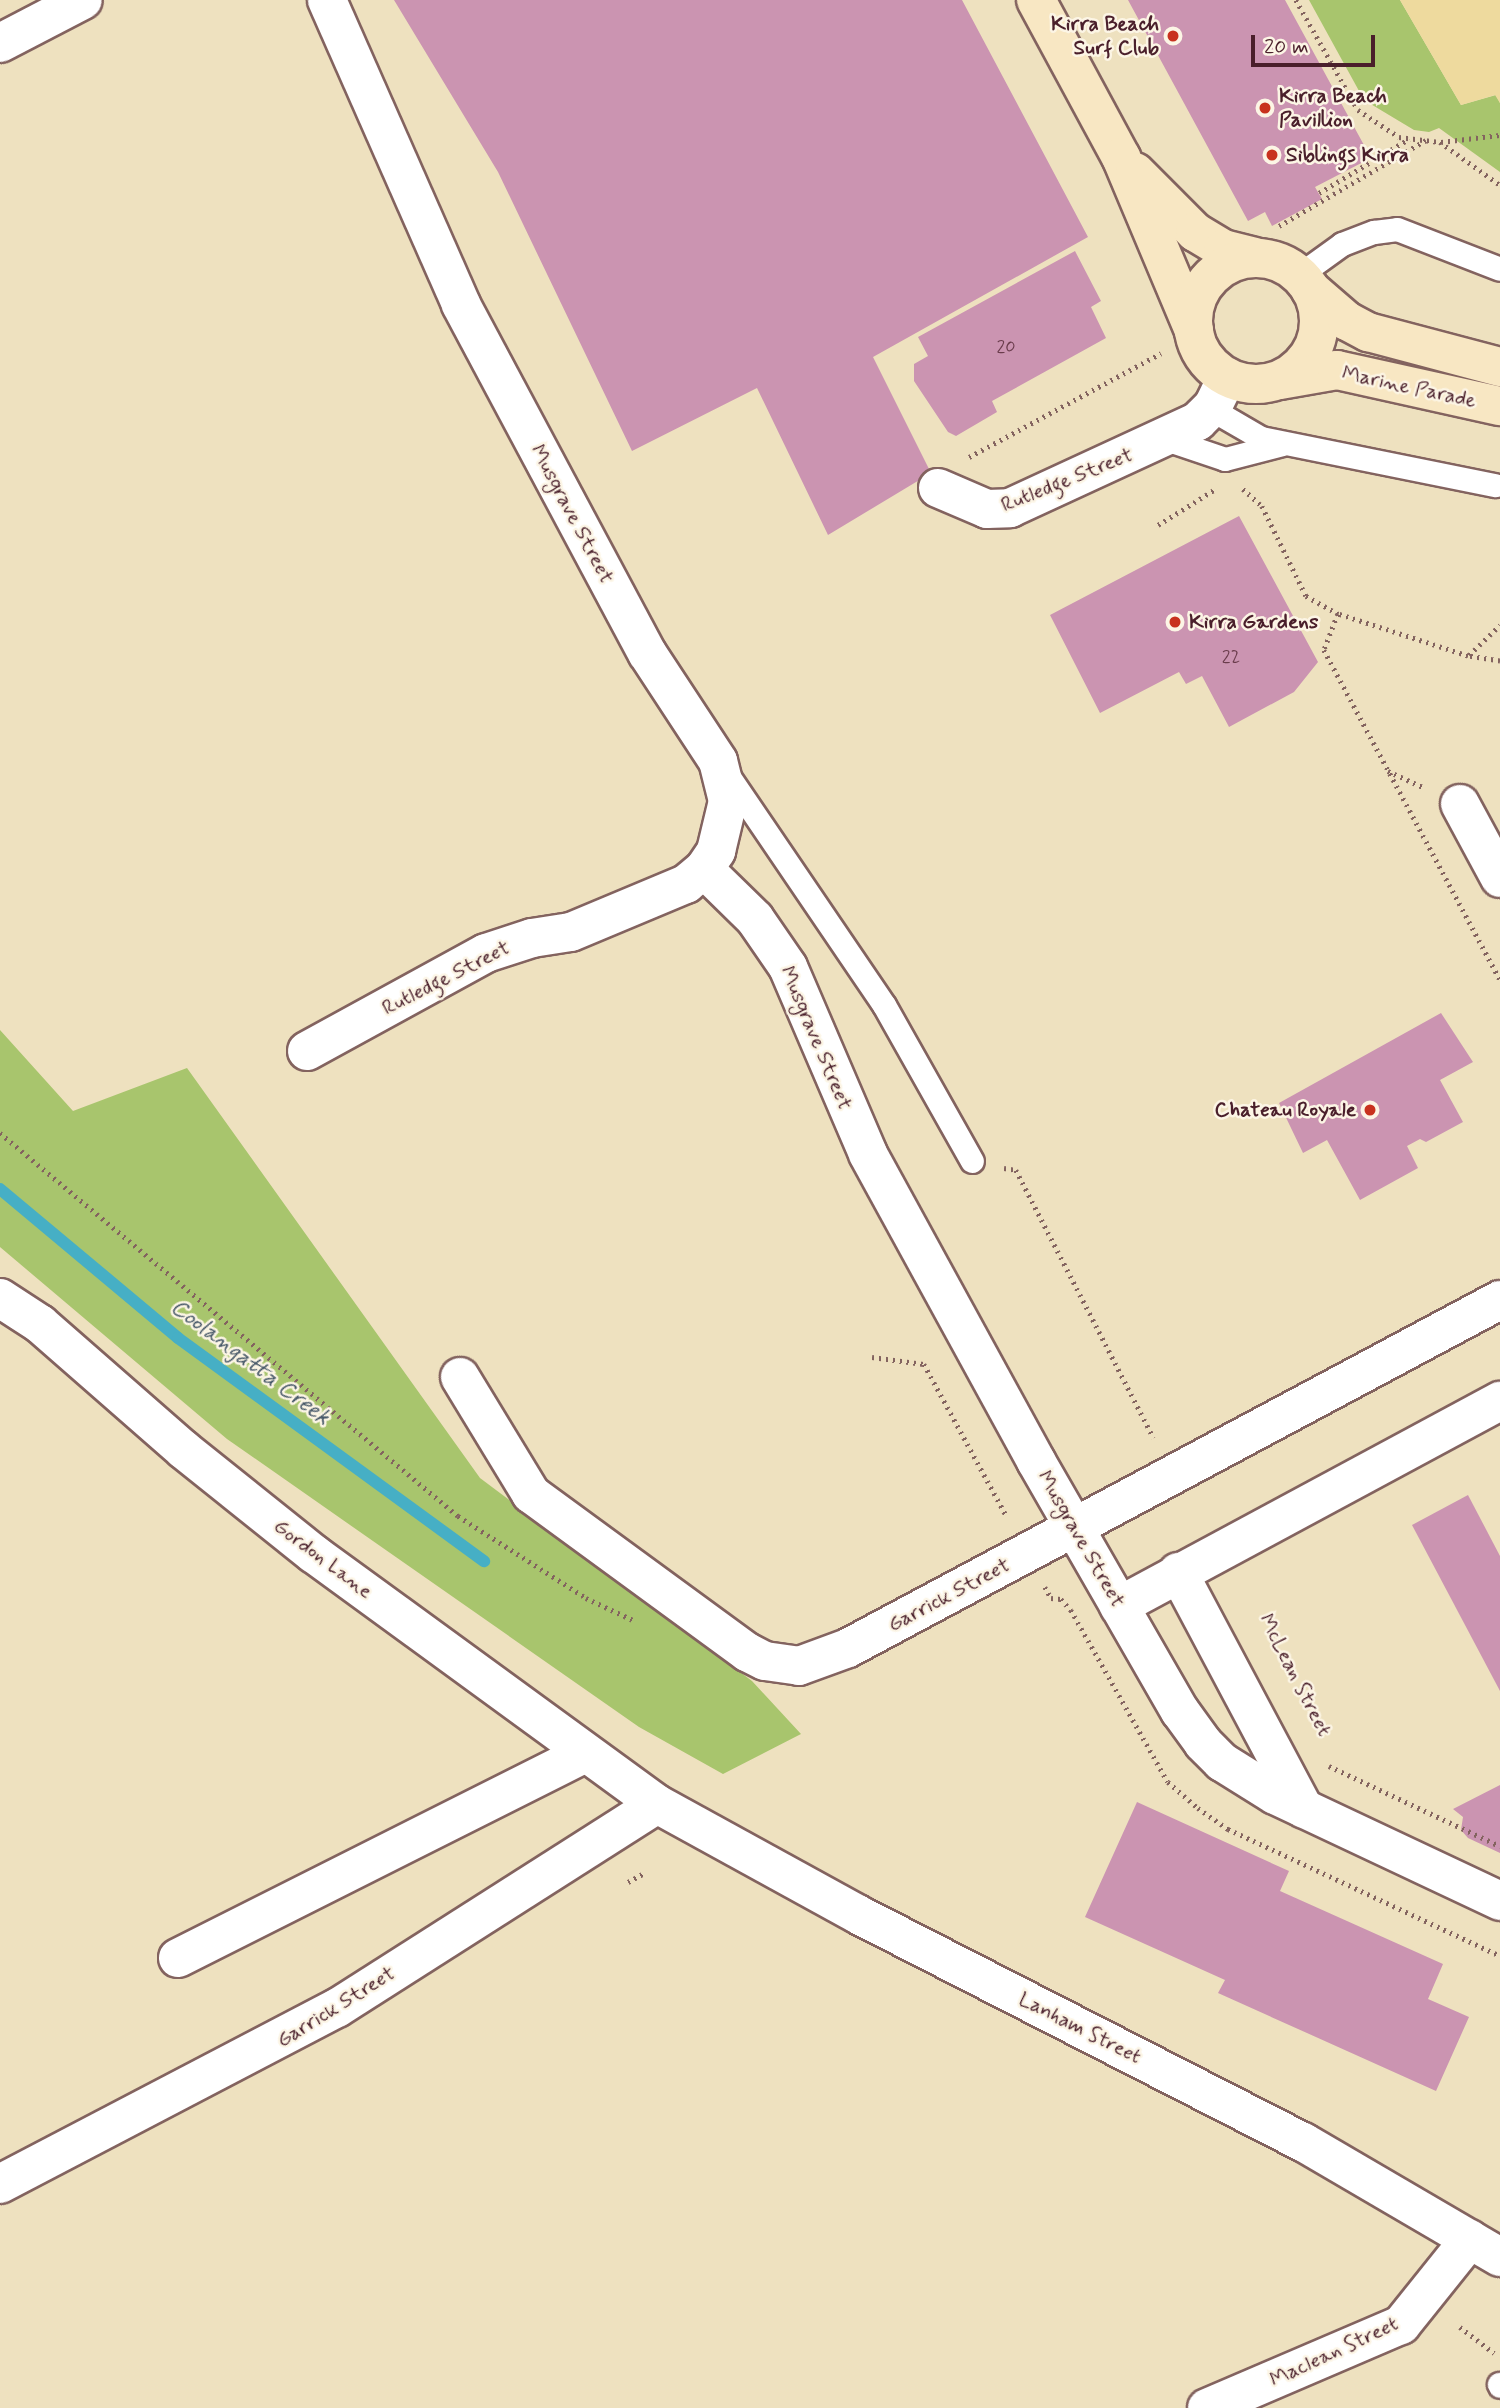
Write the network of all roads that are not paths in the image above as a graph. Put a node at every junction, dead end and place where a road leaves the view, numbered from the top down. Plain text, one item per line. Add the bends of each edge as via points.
1 (83, 0) edge
2 (327, 0) edge
3 (1037, 0) edge
4 (0, 43) edge
5 (1121, 157) junction
6 (1257, 258) junction
7 (1500, 269) edge
8 (1305, 282) junction
9 (1180, 342) junction
10 (1500, 367) edge
11 (1277, 381) junction
12 (1219, 393) junction
13 (1500, 406) edge
14 (1166, 439) junction
15 (1292, 445) junction
16 (1495, 485) dead end
17 (938, 488) road end
18 (718, 761) junction
19 (1460, 804) dead end
20 (704, 869) junction
21 (1500, 878) edge
22 (307, 1051) dead end
23 (972, 1161) dead end
24 (0, 1298) edge
25 (1500, 1300) edge
26 (460, 1377) dead end
27 (1500, 1401) edge
28 (1076, 1528) junction
29 (1178, 1572) junction
30 (1119, 1606) junction
31 (585, 1754) junction
32 (657, 1804) junction
33 (1304, 1809) junction
34 (1500, 1901) edge
35 (178, 1958) dead end
36 (0, 2184) edge
37 (1485, 2248) edge
38 (1207, 2408) edge

1 - 4 street
2 - 18 street, Musgrave Street via 461,304 647,653
3 - 5 main road
5 - 6 main road via 1195,232 1223,249
5 - 9 main road
6 - 8 main road via 1286,265
6 - 9 main road via 1236,261 1210,277
7 - 8 lane via 1397,229 1342,244
8 - 10 main road, Marine Parade via 1347,321 1368,332
8 - 11 main road via 1319,315 1316,343 1300,366
9 - 12 main road via 1208,362
11 - 12 main road
11 - 13 main road, Marine Parade via 1337,370
12 - 14 street, Rutledge Street
12 - 15 lane via 1249,434
14 - 15 lane via 1225,459
14 - 17 street, Rutledge Street via 1004,509 987,509
15 - 16 lane
18 - 20 street, Musgrave Street via 728,793 727,810 721,842
18 - 23 lane via 884,1005
19 - 21 street
20 - 22 street, Rutledge Street via 678,888 586,927 486,953
20 - 28 street, Musgrave Street via 755,919 788,967 868,1154
24 - 31 street, Gordon Lane via 40,1324 184,1450 314,1554
25 - 28 street, Garrick Street
26 - 28 street, Garrick Street via 531,1494 765,1661 799,1666 831,1656
27 - 29 street
28 - 30 street, Musgrave Street
29 - 30 street
29 - 33 street
30 - 33 street, Musgrave Street via 1203,1743 1251,1782
31 - 32 street, Gordon Lane
31 - 35 street
32 - 36 street, Garrick Street via 337,2008
32 - 37 street, Lanham Street via 859,1915 1303,2142
33 - 34 street, Musgrave Street
37 - 38 street, Maclean Street via 1401,2325

